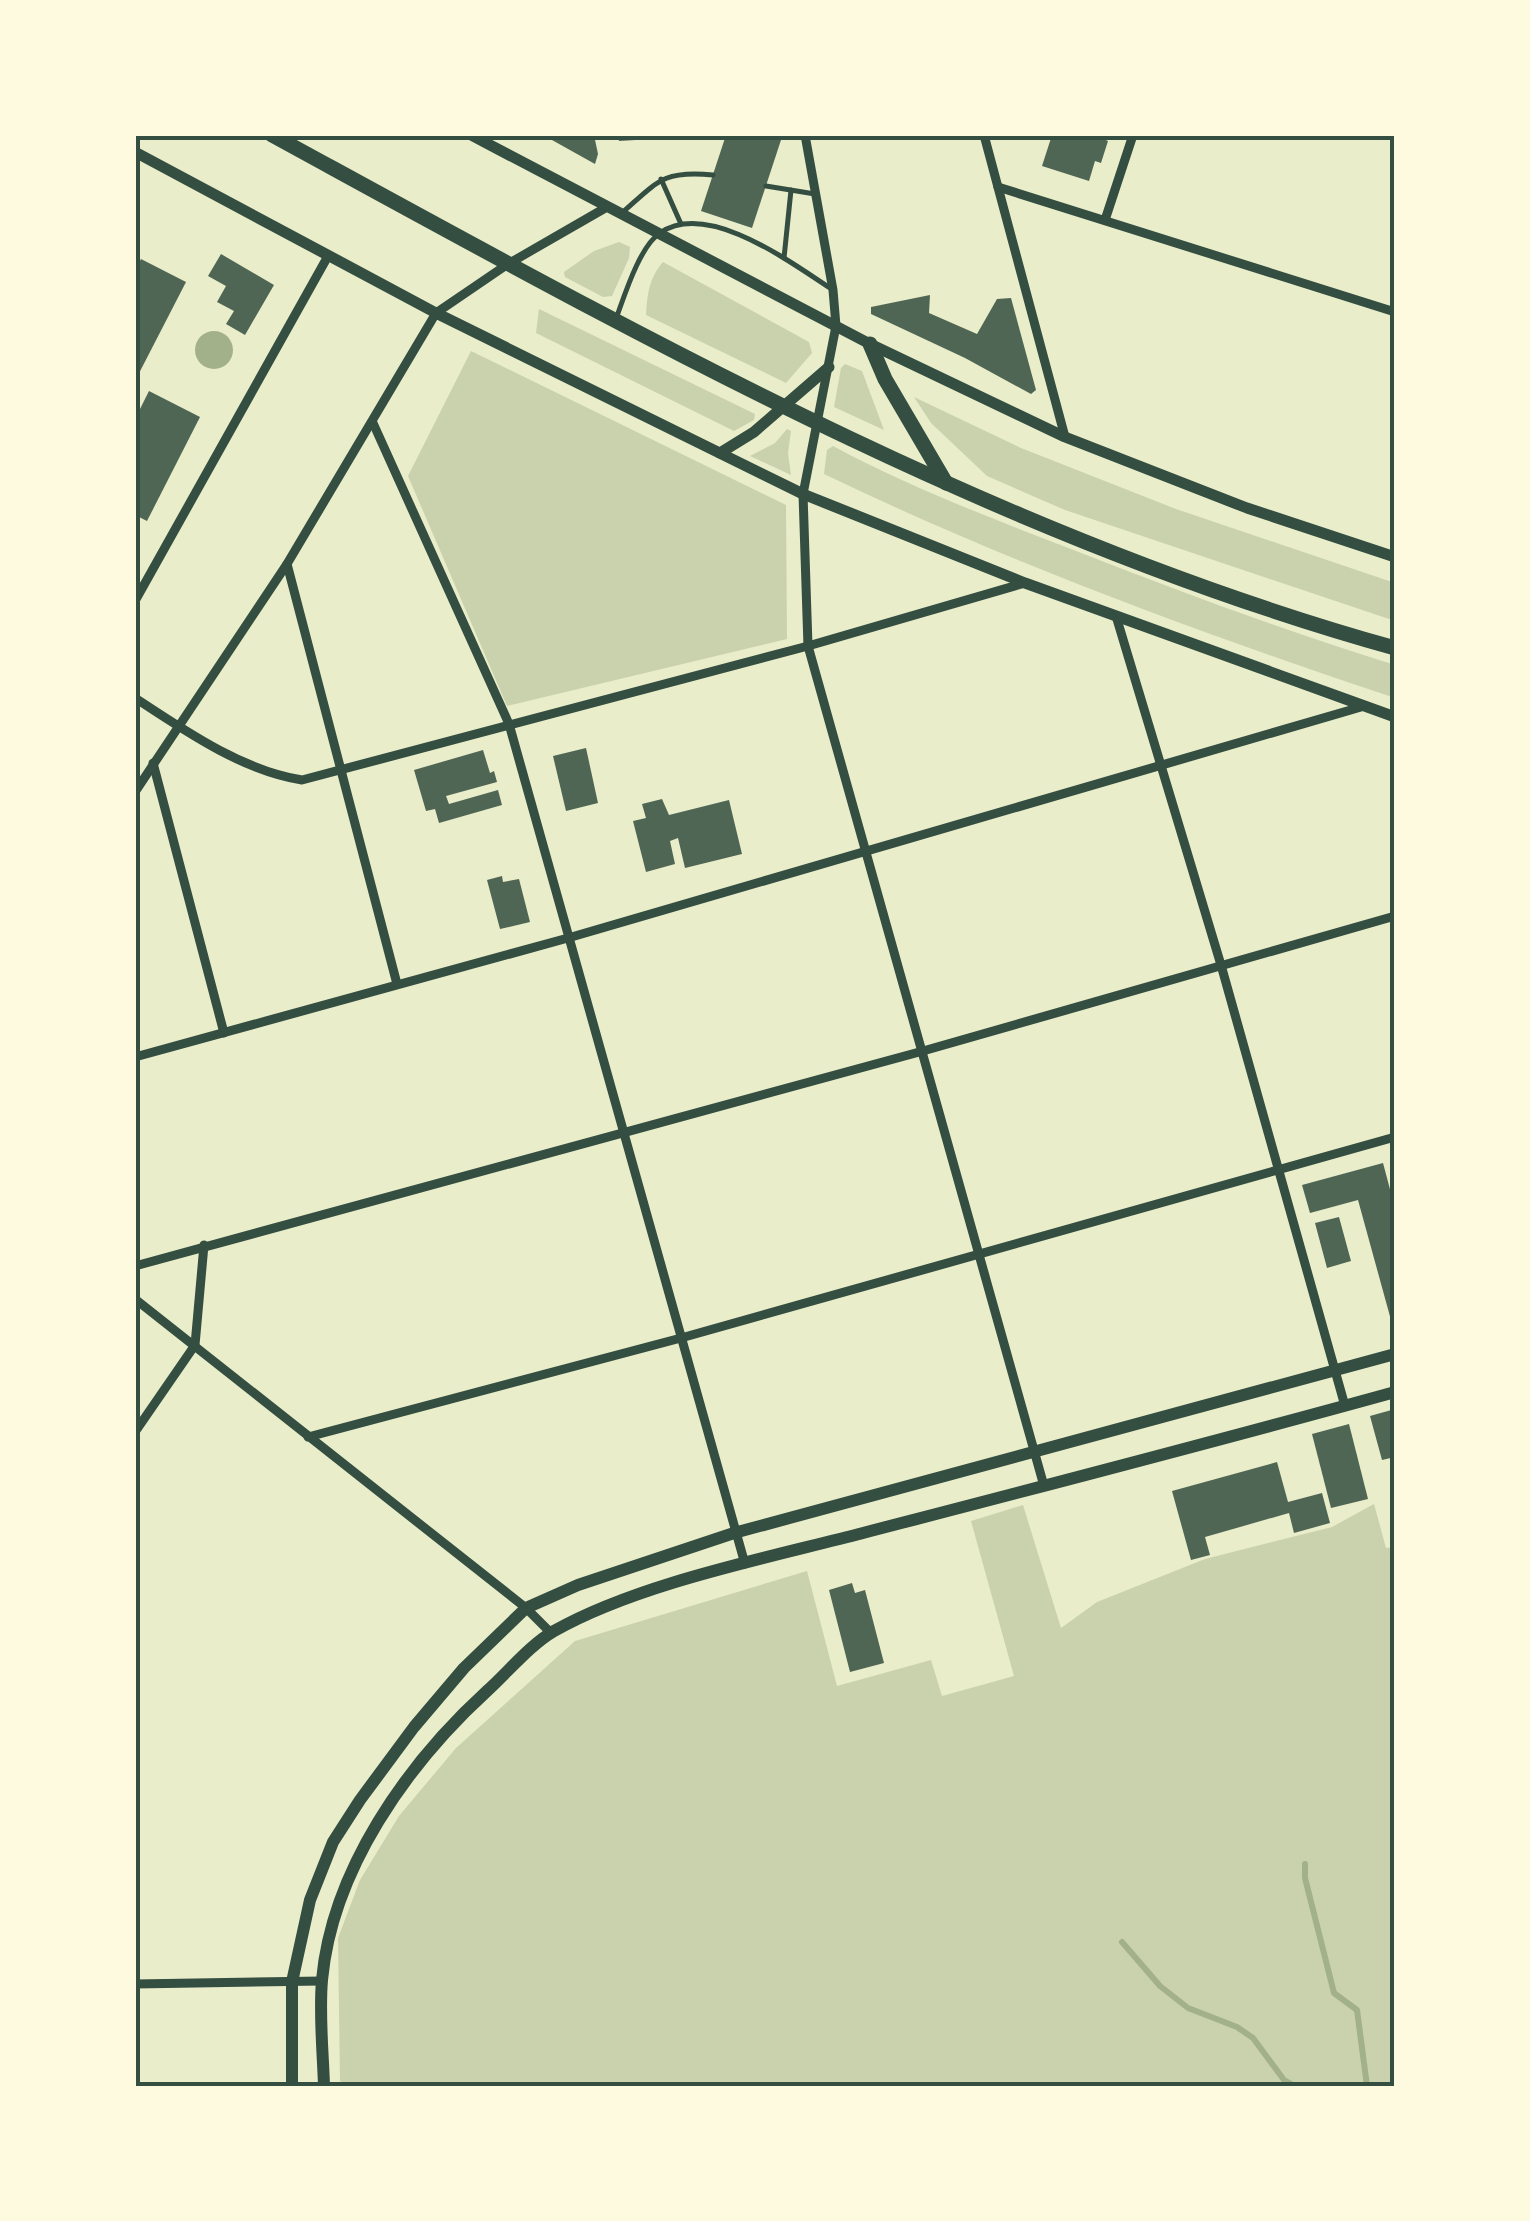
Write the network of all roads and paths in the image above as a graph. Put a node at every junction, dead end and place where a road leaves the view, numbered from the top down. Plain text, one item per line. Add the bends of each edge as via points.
1 (272, 135) edge
2 (472, 135) edge
3 (805, 135) edge
4 (984, 135) edge
5 (1132, 135) edge
6 (135, 152) edge
7 (712, 175) dead end
8 (661, 179) junction
9 (766, 186) dead end
10 (998, 187) junction
11 (791, 190) junction
12 (815, 194) junction
13 (607, 207) junction
14 (621, 214) junction
15 (1105, 220) junction
16 (681, 224) junction
17 (657, 234) junction
18 (328, 256) junction
19 (784, 258) junction
20 (508, 264) junction
21 (833, 290) junction
22 (436, 312) junction
23 (1395, 312) edge
24 (614, 321) junction
25 (836, 326) junction
26 (870, 344) junction
27 (829, 368) junction
28 (782, 407) junction
29 (373, 422) junction
30 (816, 423) junction
31 (1065, 437) junction
32 (720, 453) junction
33 (946, 483) junction
34 (803, 494) junction
35 (1395, 557) edge
36 (287, 564) junction
37 (1024, 583) junction
38 (135, 601) edge
39 (1116, 616) junction
40 (808, 646) junction
41 (1395, 648) edge
42 (135, 698) edge
43 (1360, 707) junction
44 (1395, 717) edge
45 (508, 724) junction
46 (180, 727) junction
47 (154, 763) junction
48 (1163, 766) junction
49 (340, 772) junction
50 (135, 792) edge
51 (866, 850) junction
52 (1395, 916) edge
53 (568, 938) junction
54 (1221, 965) junction
55 (397, 984) junction
56 (224, 1032) junction
57 (923, 1051) junction
58 (135, 1057) edge
59 (623, 1132) junction
60 (1395, 1137) edge
61 (1277, 1171) junction
62 (204, 1245) junction
63 (981, 1251) junction
64 (135, 1266) edge
65 (135, 1298) edge
66 (681, 1338) junction
67 (195, 1346) junction
68 (1395, 1354) edge
69 (1334, 1370) junction
70 (1395, 1392) edge
71 (1345, 1406) junction
72 (135, 1432) edge
73 (308, 1437) junction
74 (1036, 1452) junction
75 (1044, 1486) junction
76 (734, 1533) junction
77 (745, 1564) junction
78 (526, 1608) junction
79 (551, 1633) junction
80 (322, 1981) junction
81 (292, 1982) junction
82 (135, 1984) edge
83 (292, 2086) edge
84 (324, 2086) edge

1 - 20 highway
2 - 13 street
3 - 12 street
4 - 10 street
5 - 15 street
6 - 18 street
7 - 8 lane via 682,172
8 - 14 lane
8 - 16 lane
9 - 11 lane
10 - 15 street
10 - 31 street
11 - 12 lane
11 - 19 lane
12 - 21 street
13 - 14 street
13 - 20 street
14 - 17 street
15 - 23 street
16 - 17 lane
16 - 19 lane via 706,222
17 - 24 lane
17 - 25 street
18 - 22 street
18 - 38 street
19 - 21 lane
20 - 22 street
20 - 24 highway
21 - 25 street
22 - 29 street
22 - 32 street
24 - 28 highway
25 - 26 street
25 - 27 street
26 - 31 street
26 - 33 highway
27 - 28 street
27 - 30 street
28 - 30 highway
28 - 32 street
29 - 36 street
29 - 45 street
30 - 33 highway
30 - 34 street
31 - 35 street
32 - 34 street
33 - 41 highway via 1277,612
34 - 37 street
34 - 40 street
36 - 46 street
36 - 49 street
37 - 39 street
37 - 40 street
39 - 43 street
39 - 48 street
40 - 45 street
40 - 51 street
42 - 46 street
43 - 44 street
43 - 48 street
45 - 49 street
45 - 53 street
46 - 47 street
46 - 49 street via 274,776 302,780
47 - 50 street
47 - 56 street
48 - 51 street
48 - 54 street
49 - 55 street
51 - 53 street
51 - 57 street
52 - 54 street
53 - 55 street
53 - 59 street
54 - 57 street
54 - 61 street
55 - 56 street
56 - 58 street
57 - 59 street
57 - 63 street
59 - 62 street
59 - 66 street
60 - 61 street
61 - 63 street
61 - 69 street
62 - 64 street
62 - 67 street
63 - 66 street
63 - 74 street
65 - 67 street
66 - 73 street
66 - 76 street
67 - 72 street
67 - 73 street
68 - 69 main road
69 - 71 street
69 - 74 main road
70 - 71 main road
71 - 75 main road
73 - 78 street
74 - 75 street
74 - 76 main road
75 - 77 main road
76 - 77 street
76 - 78 main road
77 - 79 main road via 613,1605
78 - 79 street
78 - 81 main road via 439,1698 333,1842 310,1900
79 - 80 main road via 460,1716 381,1818 341,1901
80 - 81 street
80 - 84 main road
81 - 82 street
81 - 83 main road

